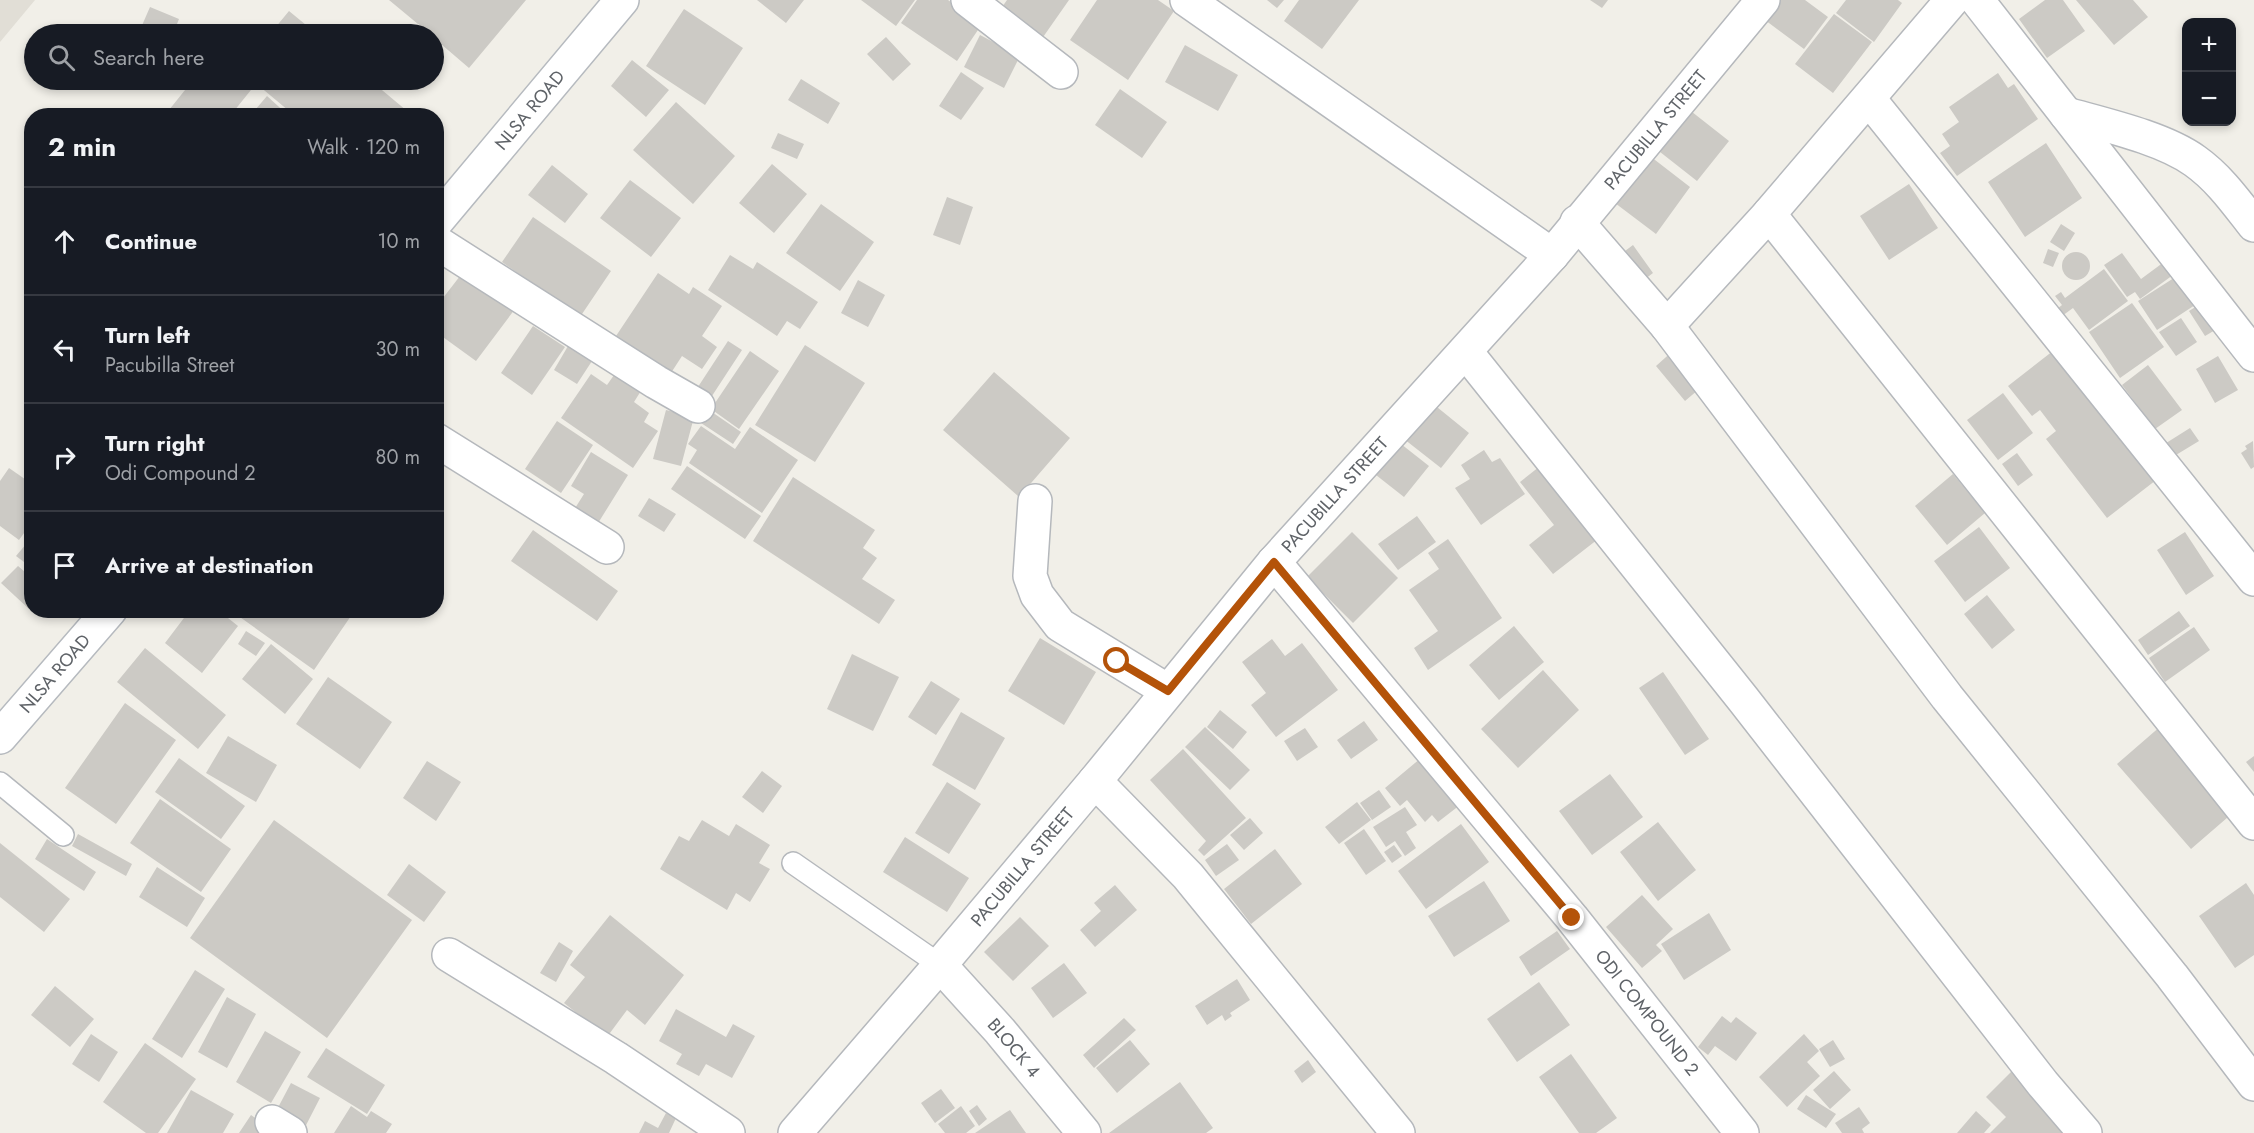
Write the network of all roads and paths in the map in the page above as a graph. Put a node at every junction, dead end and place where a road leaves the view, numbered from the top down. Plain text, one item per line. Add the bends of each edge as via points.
1 (622, 0) edge
2 (968, 0) edge
3 (1187, 0) edge
4 (1763, 0) edge
5 (1952, 0) edge
6 (1977, 0) edge
7 (1061, 72) dead end
8 (1869, 99) junction
9 (2066, 114) junction
10 (444, 212) edge
11 (1769, 214) junction
12 (1577, 222) junction
13 (2254, 225) edge
14 (444, 247) edge
15 (1552, 255) junction
16 (1668, 326) junction
17 (1466, 352) junction
18 (2254, 355) edge
19 (698, 406) dead end
20 (444, 445) edge
21 (1035, 501) dead end
22 (607, 547) dead end
23 (1274, 562) junction
24 (2254, 579) edge
25 (103, 618) edge
26 (1168, 691) junction
27 (0, 736) edge
28 (1095, 781) junction
29 (0, 783) edge
30 (2254, 823) edge
31 (63, 835) dead end
32 (793, 863) dead end
33 (449, 955) dead end
34 (940, 965) junction
35 (2254, 1083) edge
36 (799, 1131) edge
37 (728, 1133) edge
38 (1084, 1133) edge
39 (1398, 1133) edge
40 (1742, 1133) edge
41 (2085, 1133) edge

1 - 10 street, NLSA ROAD
2 - 7 street
3 - 15 street
4 - 12 street, PACUBILLA STREET
5 - 8 street
6 - 9 street
8 - 11 street
8 - 24 street
9 - 13 street via 2174,148 2224,187
9 - 18 street
11 - 16 street
11 - 30 street
12 - 15 street, PACUBILLA STREET
12 - 16 street
14 - 19 street
15 - 17 street, PACUBILLA STREET
16 - 35 street via 1947,697
17 - 23 street, PACUBILLA STREET
17 - 41 street
20 - 22 street
21 - 26 street via 1030,576 1037,594 1060,625
23 - 26 street, PACUBILLA STREET
23 - 40 street, ODI COMPOUND 2 via 1572,918
25 - 27 street, NLSA ROAD
26 - 28 street, PACUBILLA STREET
28 - 34 street, PACUBILLA STREET
28 - 39 street via 1188,876
29 - 31 lane
32 - 34 lane
33 - 37 street
34 - 36 street, PACUBILLA STREET
34 - 38 street, BLOCK 4

